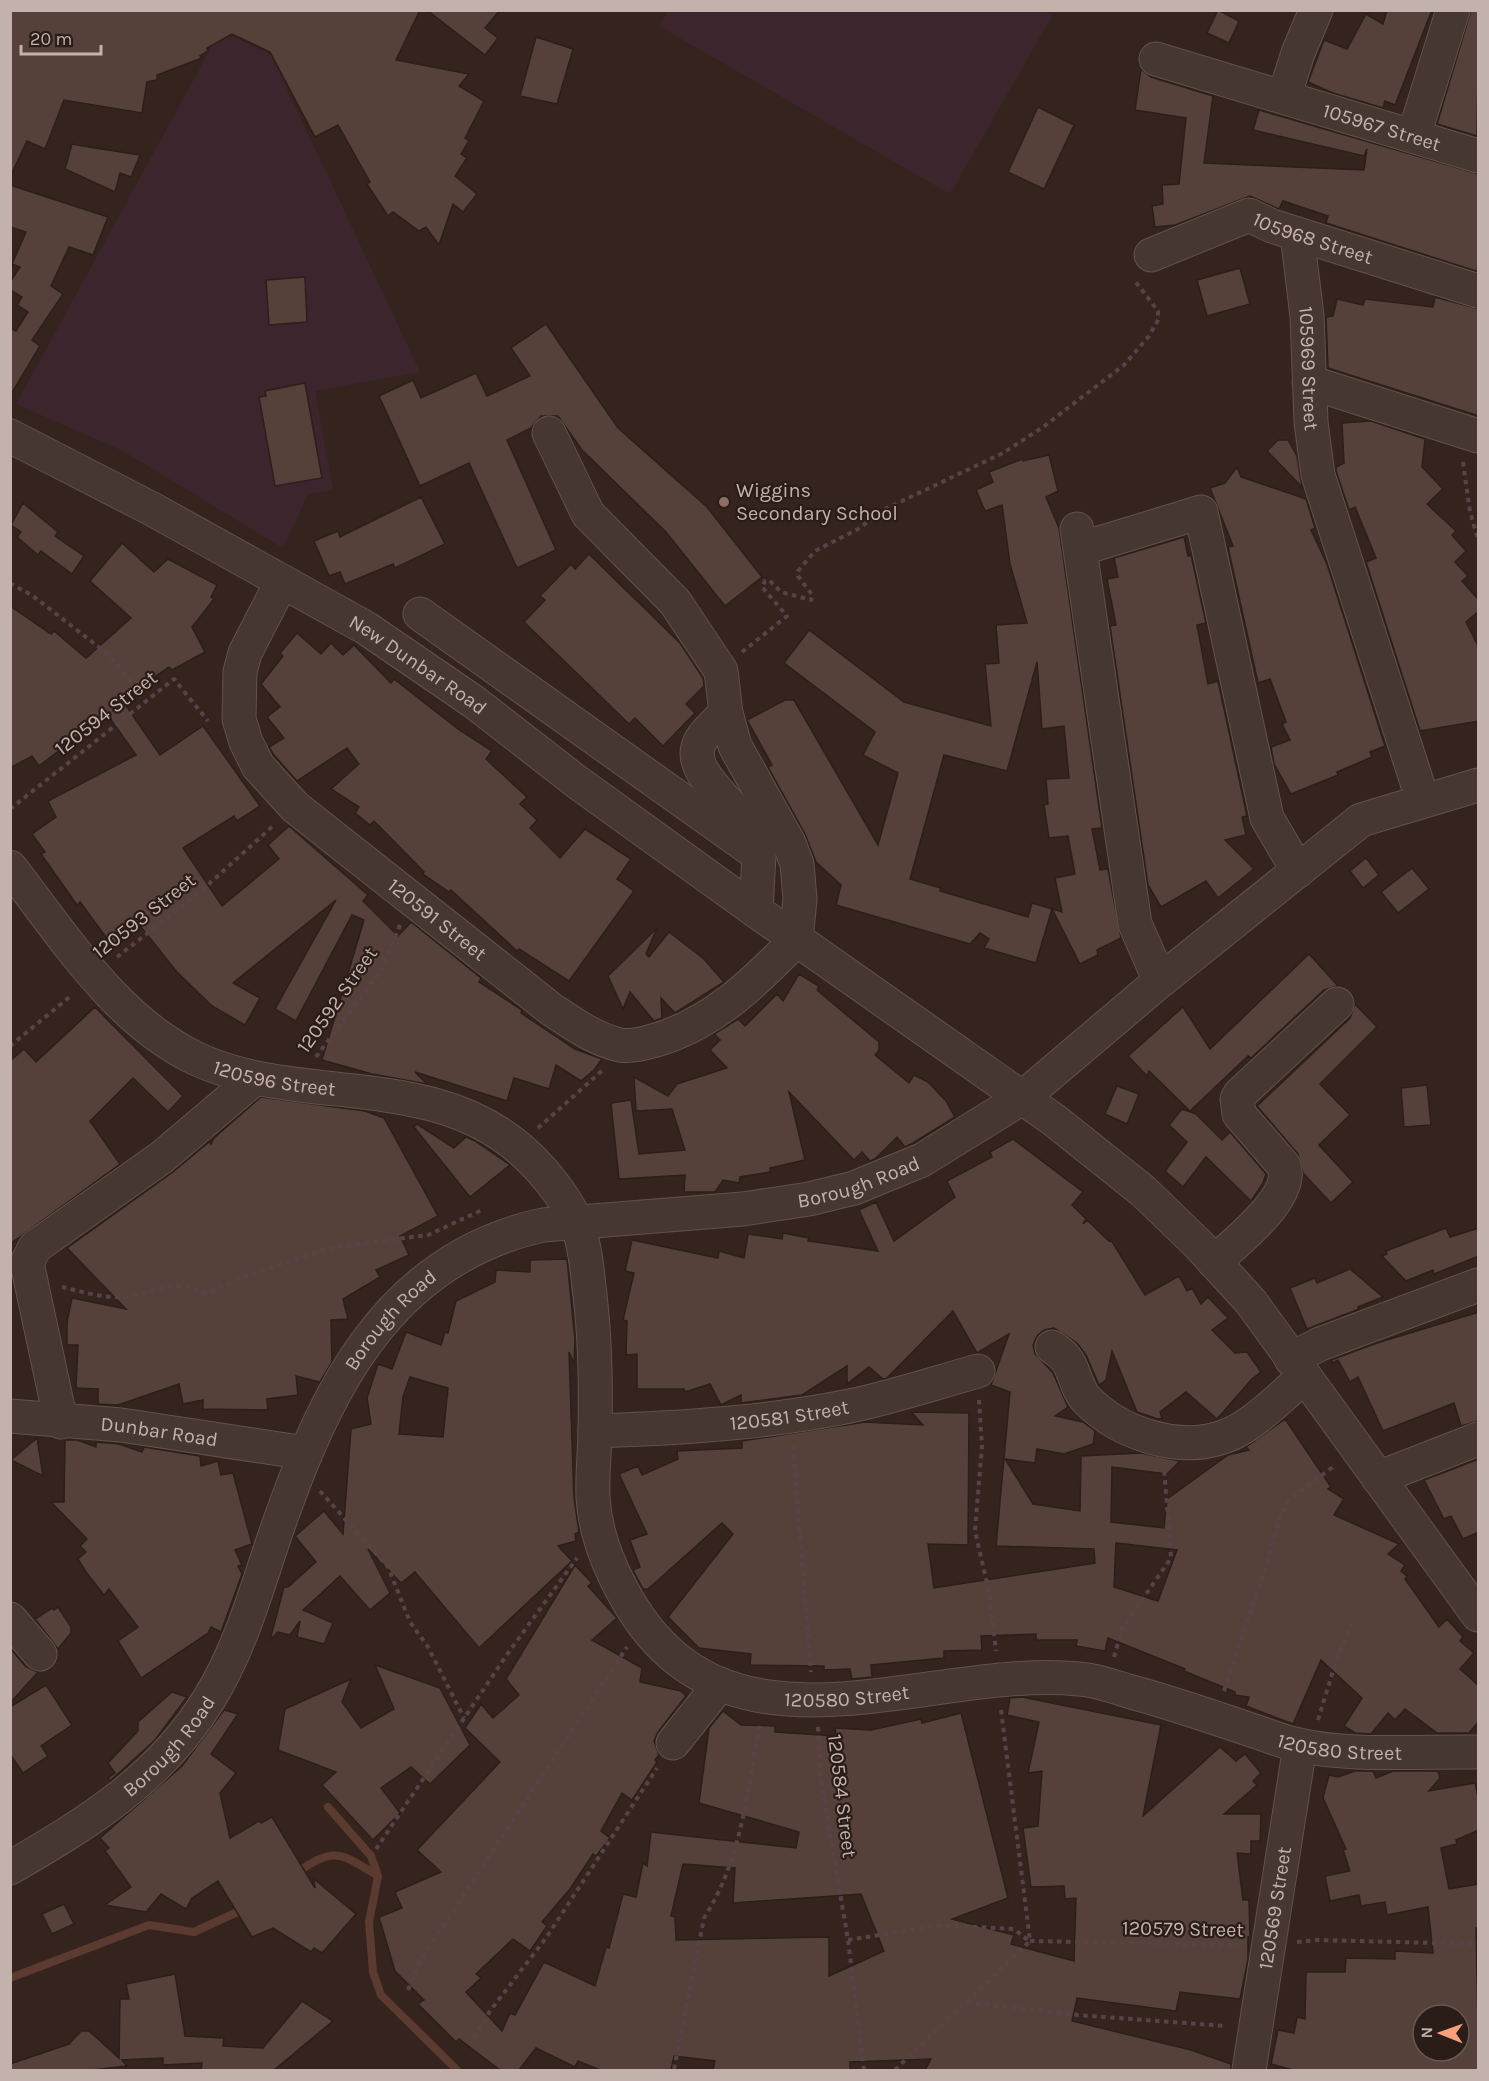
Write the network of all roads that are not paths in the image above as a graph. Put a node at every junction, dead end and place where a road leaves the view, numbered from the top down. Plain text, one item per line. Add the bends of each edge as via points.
1 (1316, 10) edge
2 (1453, 10) edge
3 (1156, 59) dead end
4 (1284, 97) junction
5 (1414, 135) junction
6 (1479, 156) edge
7 (1297, 234) junction
8 (1151, 255) road end
9 (1479, 291) edge
10 (1310, 382) junction
11 (549, 433) dead end
12 (1471, 434) edge
13 (10, 436) edge
14 (282, 581) junction
15 (420, 614) dead end
16 (726, 713) junction
17 (1479, 785) edge
18 (1423, 801) junction
19 (759, 855) junction
20 (10, 867) edge
21 (1298, 871) junction
22 (756, 911) junction
23 (796, 940) junction
24 (1160, 981) junction
25 (1337, 1004) dead end
26 (254, 1079) junction
27 (1022, 1098) junction
28 (576, 1221) junction
29 (1214, 1262) junction
30 (1479, 1286) edge
31 (1052, 1347) dead end
32 (1298, 1368) junction
33 (978, 1371) dead end
34 (10, 1416) edge
35 (61, 1422) junction
36 (595, 1431) junction
37 (1479, 1439) edge
38 (302, 1463) junction
39 (1378, 1478) junction
40 (1473, 1597) edge
41 (10, 1619) edge
42 (40, 1654) dead end
43 (720, 1684) junction
44 (673, 1743) road end
45 (1305, 1746) junction
46 (1479, 1752) edge
47 (10, 1868) edge
48 (1249, 2070) edge

1 - 4 street
2 - 5 street
3 - 4 street, 105967 Street
4 - 5 street, 105967 Street
5 - 6 street, 105967 Street
7 - 8 street, 105968 Street via 1249,215
7 - 9 street, 105968 Street
7 - 10 street, 105969 Street via 1305,287
10 - 12 street
10 - 18 street, 105969 Street via 1314,452 1325,502
11 - 16 street via 588,514 675,602 721,671
13 - 14 street, New Dunbar Road
14 - 22 street, New Dunbar Road via 366,627 474,702
14 - 23 street, 120591 Street via 245,653 238,690 239,719 258,766 295,807 551,1009 585,1032 621,1045 650,1041 706,1019 756,981
15 - 19 street
16 - 19 street via 700,741 698,759 706,778 753,831
16 - 23 street via 742,762 797,864 800,899
17 - 18 street, Borough Road
18 - 21 street, Borough Road via 1360,820
19 - 22 street
20 - 26 street, 120596 Street via 94,975 140,1021 200,1060
21 - 24 street, Borough Road
21 - 24 street via 1268,818 1201,512 1078,539 1135,924
22 - 23 street, New Dunbar Road
23 - 27 street, New Dunbar Road
24 - 27 street, Borough Road
25 - 29 street via 1237,1099 1239,1114 1284,1166 1286,1177 1261,1221
26 - 28 street, 120596 Street via 430,1103 486,1125 520,1149 552,1184
26 - 35 street via 162,1157 35,1247 27,1263
27 - 28 street, Borough Road via 922,1160 855,1188 743,1209
27 - 29 street, New Dunbar Road via 1143,1191
28 - 36 street, 120580 Street via 592,1305
28 - 38 street, Borough Road via 498,1237 430,1276 367,1339
29 - 32 street, New Dunbar Road via 1251,1302
30 - 32 street via 1320,1344
31 - 32 street via 1066,1358 1085,1398 1111,1420 1163,1441 1193,1443 1224,1437 1248,1423
32 - 39 street, New Dunbar Road
33 - 36 street, 120581 Street via 861,1403 791,1416
34 - 35 street, Dunbar Road
35 - 38 street, Dunbar Road via 121,1425
36 - 43 street, 120580 Street via 593,1501 598,1532 624,1593 643,1623 688,1665
37 - 39 street
38 - 47 street, Borough Road via 252,1606 228,1665 208,1701 156,1767 126,1794 90,1821
39 - 40 street, New Dunbar Road
41 - 42 street
43 - 44 street
43 - 45 street, 120580 Street via 786,1701 815,1701 999,1678 1086,1679
45 - 46 street, 120580 Street
45 - 48 street, 120569 Street

